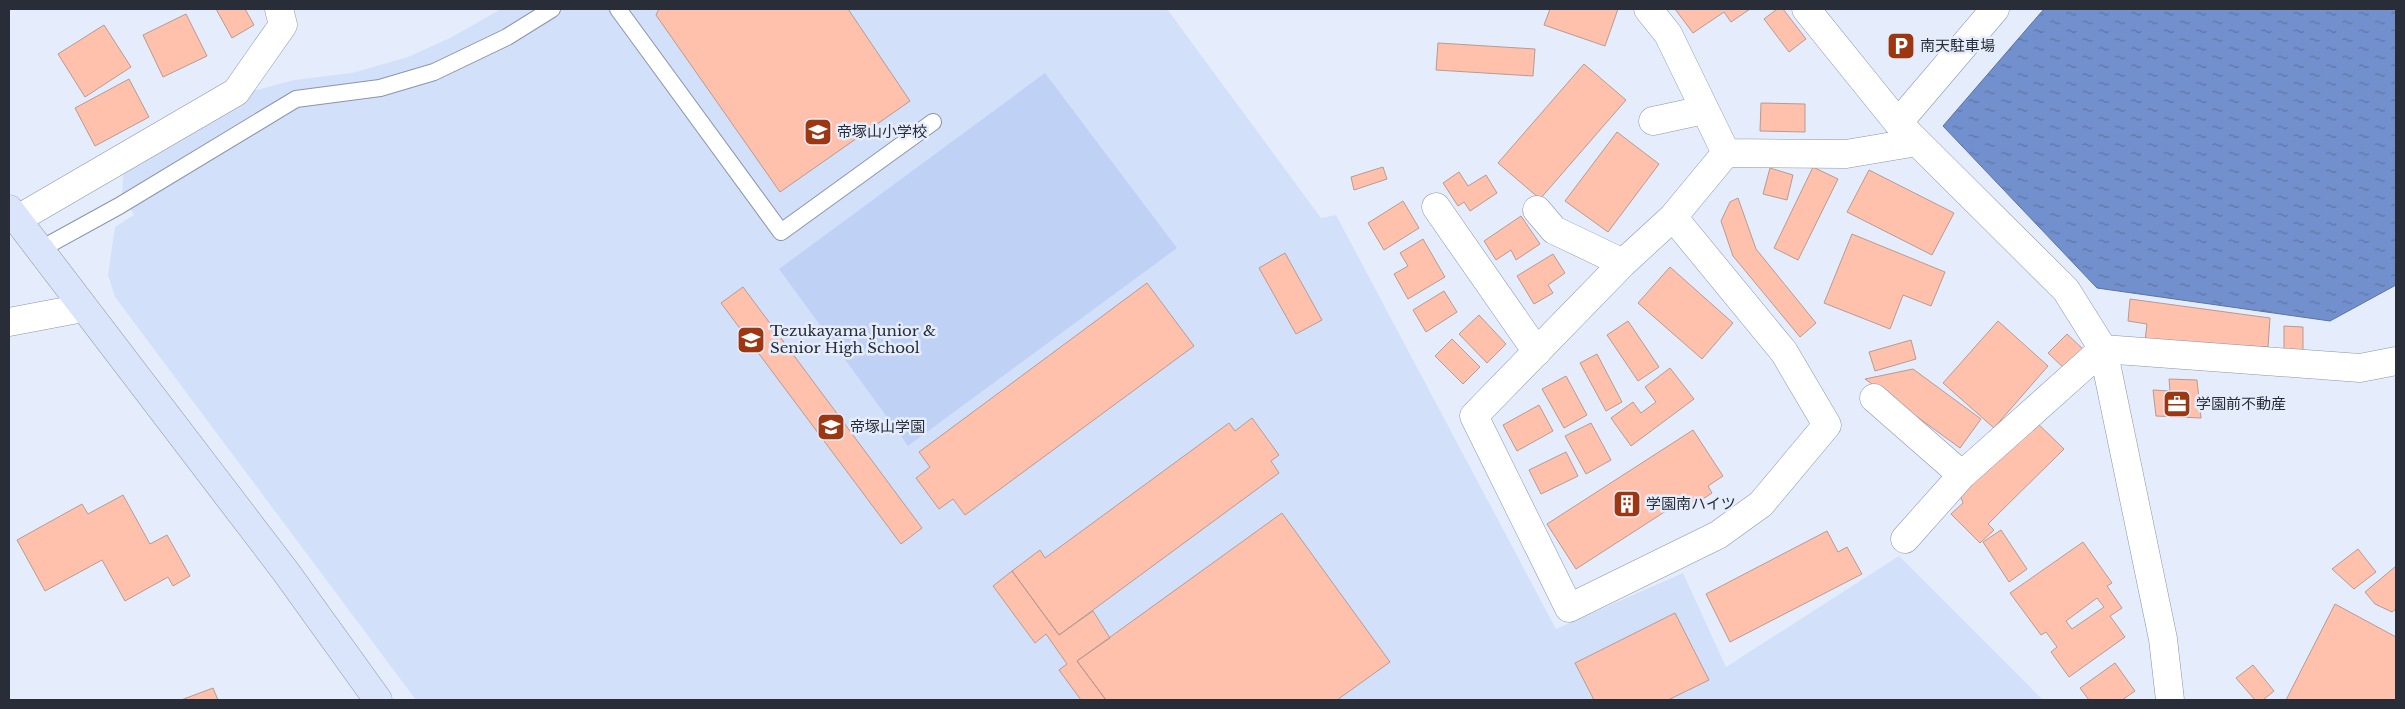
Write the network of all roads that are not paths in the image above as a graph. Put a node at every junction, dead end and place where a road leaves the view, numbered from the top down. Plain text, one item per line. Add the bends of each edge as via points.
1 (279, 9) edge
2 (552, 9) edge
3 (618, 9) edge
4 (1648, 9) edge
5 (1806, 9) edge
6 (1995, 9) edge
7 (1704, 110) junction
8 (1652, 121) dead end
9 (933, 122) dead end
10 (1908, 133) junction
11 (1726, 153) junction
12 (1436, 207) dead end
13 (1537, 210) dead end
14 (12, 215) edge
15 (1673, 216) junction
16 (39, 250) junction
17 (1623, 263) junction
18 (83, 308) junction
19 (9, 322) edge
20 (2103, 349) junction
21 (1537, 352) junction
22 (2396, 361) edge
23 (1874, 398) dead end
24 (1962, 475) junction
25 (1905, 540) dead end
26 (378, 700) edge
27 (2170, 700) edge

1 - 14 street via 283,25 236,92
2 - 16 lane via 507,38 434,72 380,88 296,99 119,206
3 - 9 lane via 781,232
4 - 7 street via 1668,34 1694,82
5 - 10 street
6 - 10 street
7 - 8 street
7 - 11 street
10 - 11 street via 1846,154
10 - 20 street via 2066,290
11 - 15 street
12 - 21 street
13 - 17 street via 1554,230
14 - 16 street
15 - 17 street
15 - 21 street via 1784,352 1827,426 1762,504 1718,535 1569,608 1474,416
16 - 18 street
17 - 21 street
18 - 19 street
18 - 26 street via 286,572
20 - 22 street via 2360,368
20 - 24 street
20 - 27 street via 2163,639
23 - 24 street
24 - 25 street

